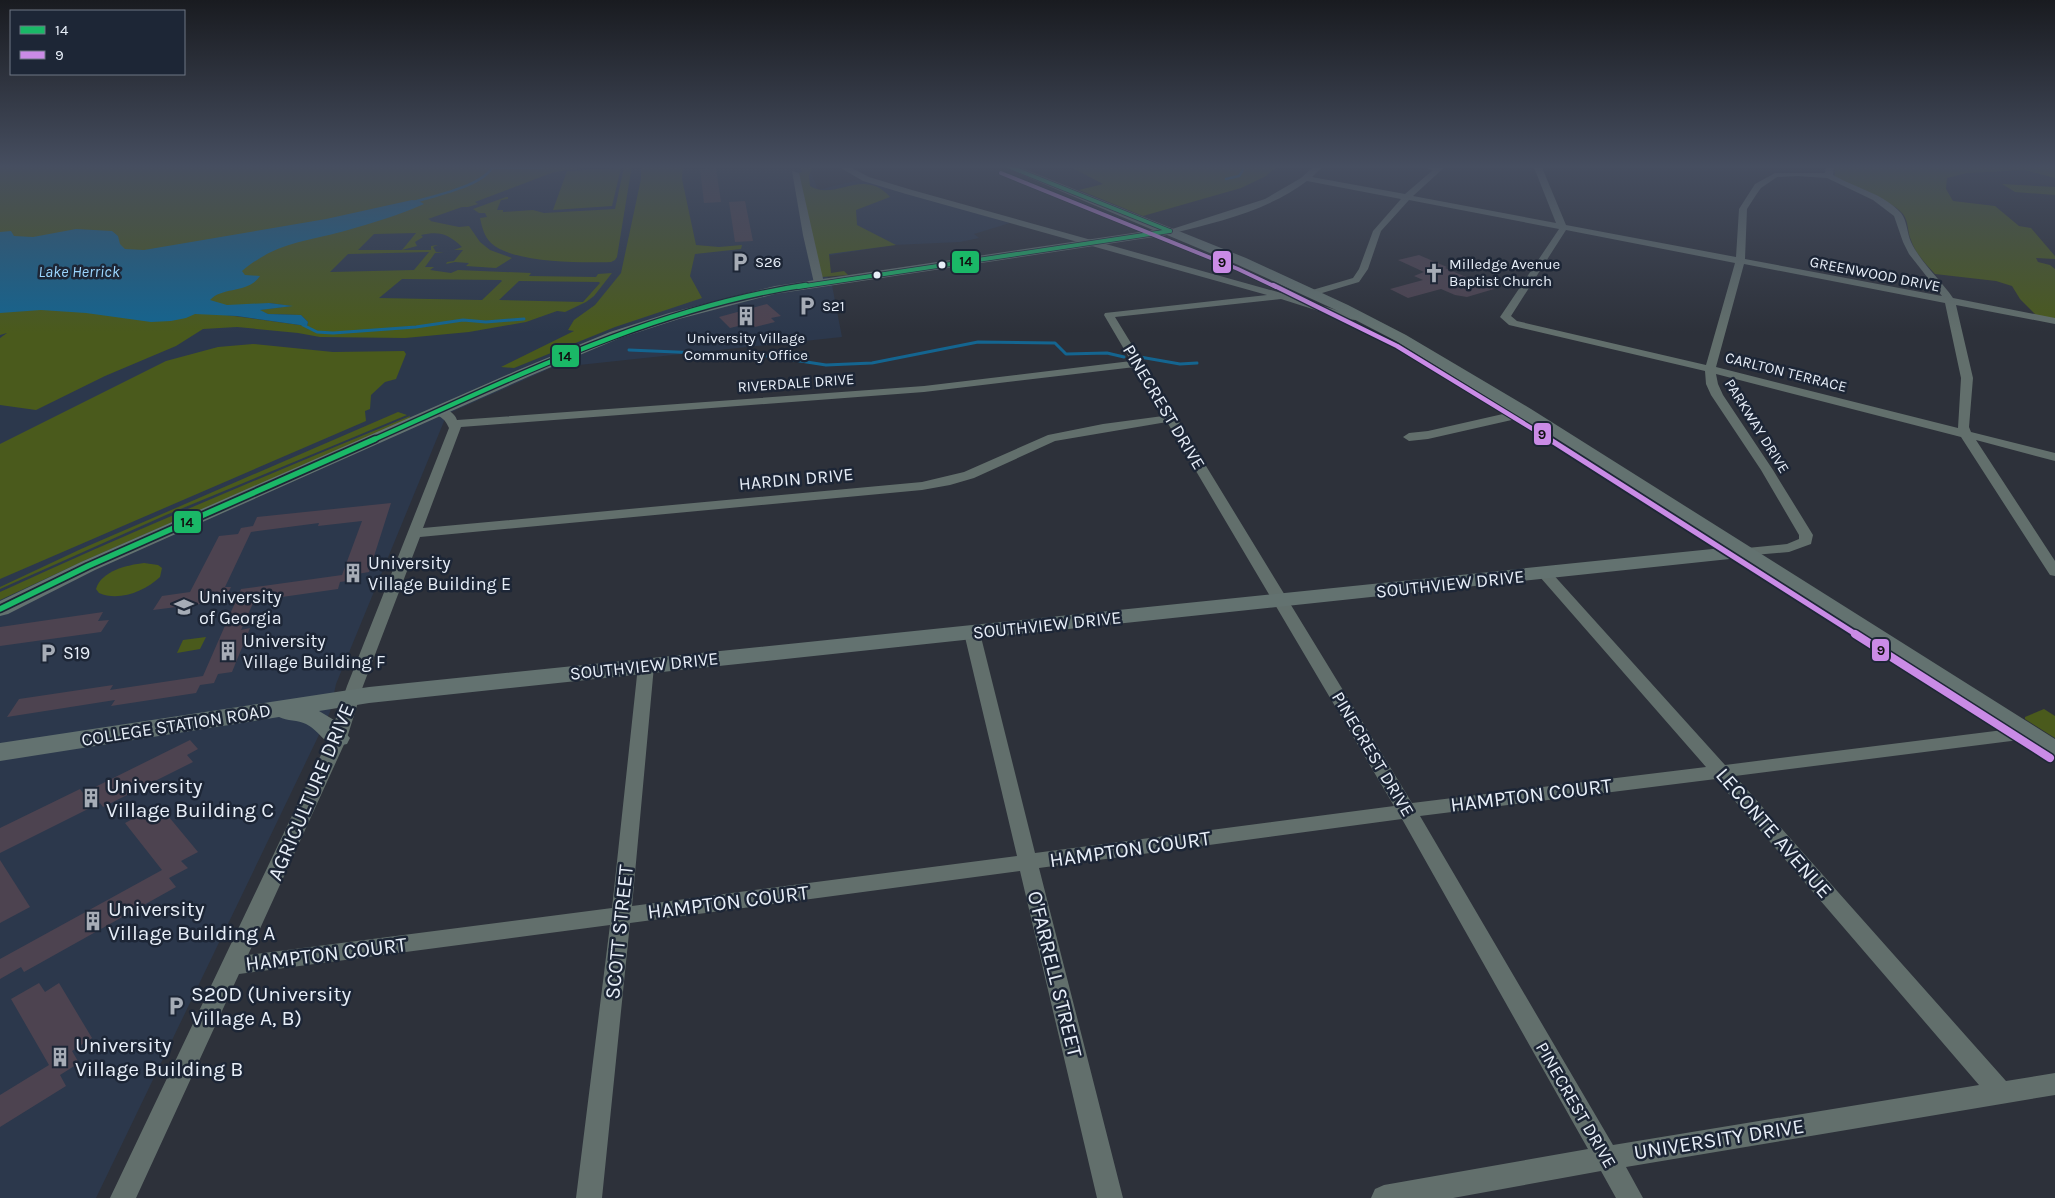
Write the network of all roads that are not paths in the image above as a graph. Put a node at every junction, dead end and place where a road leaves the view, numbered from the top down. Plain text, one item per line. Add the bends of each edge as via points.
1 (804, 221) edge
2 (1013, 221) edge
3 (1145, 221) edge
4 (1207, 221) edge
5 (1387, 221) edge
6 (1521, 221) edge
7 (1560, 221) edge
8 (1743, 221) edge
9 (1900, 221) edge
10 (1563, 229) junction
11 (1170, 231) junction
12 (1094, 244) junction
13 (1740, 262) junction
14 (820, 283) junction
15 (1312, 293) junction
16 (1282, 296) junction
17 (1950, 302) junction
18 (1364, 319) junction
19 (2055, 321) edge
20 (1138, 363) junction
21 (1710, 369) junction
22 (439, 411) junction
23 (1525, 413) junction
24 (1171, 418) junction
25 (455, 424) junction
26 (1966, 434) junction
27 (1409, 437) dead end
28 (2055, 457) edge
29 (414, 533) junction
30 (1742, 552) junction
31 (2055, 572) edge
32 (1545, 574) junction
33 (1281, 601) junction
34 (0, 609) edge
35 (972, 632) junction
36 (646, 666) junction
37 (352, 698) junction
38 (273, 709) junction
39 (2027, 733) junction
40 (338, 738) junction
41 (2055, 751) edge
42 (0, 752) edge
43 (1720, 771) junction
44 (1407, 811) junction
45 (1027, 862) junction
46 (621, 916) junction
47 (232, 966) junction
48 (2055, 1084) edge
49 (2001, 1093) junction
50 (1607, 1158) junction
51 (123, 1198) edge
52 (589, 1198) edge
53 (1110, 1198) edge
54 (1384, 1198) edge
55 (1630, 1198) edge

1 - 14 street
2 - 12 street
3 - 11 main road
4 - 11 street
5 - 15 street via 1378,230 1364,269 1356,280
6 - 10 street, GREENWOOD DRIVE
7 - 10 street
8 - 13 street, PARKWAY DRIVE
9 - 17 street via 1906,242
10 - 13 street, GREENWOOD DRIVE
10 - 21 street, CARLTON TERRACE via 1506,317 1508,321 1518,326
11 - 12 main road
11 - 15 main road
12 - 14 main road
12 - 16 street
13 - 17 street, GREENWOOD DRIVE
13 - 21 street, PARKWAY DRIVE
14 - 22 main road via 720,303 623,332
15 - 18 main road
16 - 18 street
16 - 20 street, PINECREST DRIVE via 1109,315
17 - 19 street, GREENWOOD DRIVE
17 - 26 street via 1967,378 1963,427
18 - 23 main road via 1448,365
20 - 24 street, PINECREST DRIVE
20 - 25 street, RIVERDALE DRIVE via 924,388
21 - 26 street, CARLTON TERRACE
21 - 30 street, PARKWAY DRIVE via 1717,395 1806,535 1803,544 1790,548
22 - 25 street
22 - 34 main road via 88,566
23 - 27 street
23 - 30 main road
24 - 29 street, HARDIN DRIVE via 1052,438 969,474 922,486
24 - 33 street, PINECREST DRIVE
25 - 29 street, AGRICULTURE DRIVE
26 - 28 street, CARLTON TERRACE
26 - 31 street
29 - 37 street, AGRICULTURE DRIVE
30 - 32 main road, SOUTHVIEW DRIVE
30 - 39 main road
32 - 33 main road, SOUTHVIEW DRIVE
32 - 43 street, LECONTE AVENUE
33 - 35 main road, SOUTHVIEW DRIVE
33 - 44 street, PINECREST DRIVE
35 - 36 main road, SOUTHVIEW DRIVE
35 - 45 street, O'FARRELL STREET
36 - 37 main road, SOUTHVIEW DRIVE
36 - 46 street, SCOTT STREET
37 - 38 main road, COLLEGE STATION ROAD
37 - 40 street, AGRICULTURE DRIVE
38 - 40 main road via 312,715
38 - 42 main road, COLLEGE STATION ROAD
39 - 41 main road
39 - 43 street, HAMPTON COURT
40 - 47 street, AGRICULTURE DRIVE
43 - 44 street, HAMPTON COURT
43 - 49 street, LECONTE AVENUE
44 - 45 street, HAMPTON COURT
44 - 50 street, PINECREST DRIVE
45 - 46 street, HAMPTON COURT
45 - 53 street, O'FARRELL STREET
46 - 47 street, HAMPTON COURT
46 - 52 street, SCOTT STREET
47 - 51 street, AGRICULTURE DRIVE
48 - 49 street, UNIVERSITY DRIVE
49 - 50 street, UNIVERSITY DRIVE
50 - 54 street, UNIVERSITY DRIVE
50 - 55 street, PINECREST DRIVE

